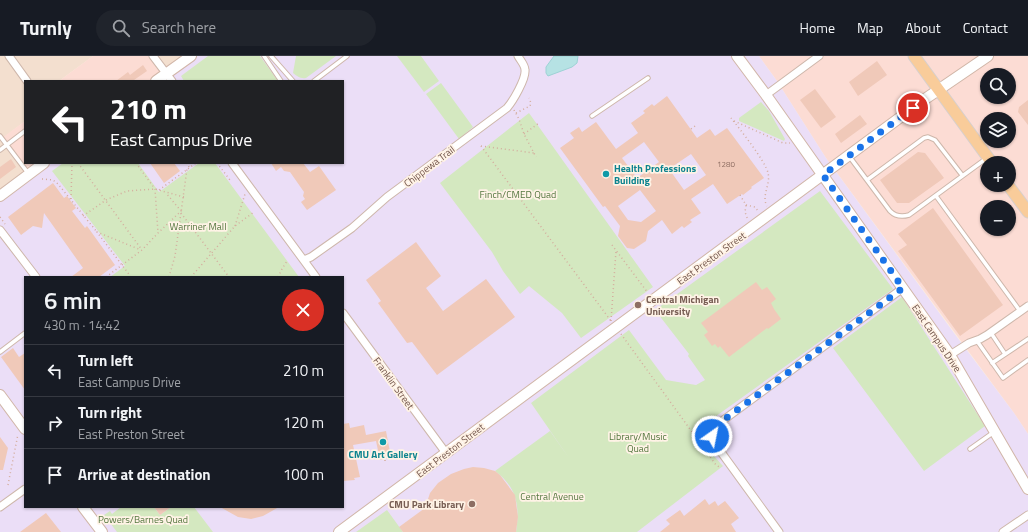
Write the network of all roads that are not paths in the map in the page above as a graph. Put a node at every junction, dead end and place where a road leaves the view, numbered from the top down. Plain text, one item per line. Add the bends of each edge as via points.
1 (9, 56) edge
2 (153, 56) edge
3 (192, 56) edge
4 (264, 56) edge
5 (271, 56) edge
6 (347, 56) edge
7 (518, 56) edge
8 (737, 56) edge
9 (819, 56) edge
10 (914, 56) edge
11 (988, 56) edge
12 (169, 78) edge
13 (648, 78) dead end
14 (26, 80) edge
15 (280, 80) edge
16 (291, 80) edge
17 (315, 80) edge
18 (939, 89) junction
19 (766, 95) junction
20 (592, 116) dead end
21 (24, 133) edge
22 (0, 136) edge
23 (7, 145) junction
24 (0, 150) edge
25 (849, 156) junction
26 (987, 156) edge
27 (43, 164) edge
28 (233, 164) edge
29 (980, 165) edge
30 (29, 174) junction
31 (823, 175) junction
32 (962, 175) junction
33 (867, 180) junction
34 (1013, 192) edge
35 (0, 196) edge
36 (936, 196) junction
37 (1028, 212) edge
38 (0, 230) edge
39 (304, 260) junction
40 (35, 276) edge
41 (315, 276) edge
42 (903, 288) junction
43 (1028, 306) edge
44 (1021, 312) junction
45 (344, 314) edge
46 (991, 333) junction
47 (24, 334) edge
48 (1028, 338) edge
49 (976, 340) junction
50 (0, 352) edge
51 (1005, 354) junction
52 (950, 355) junction
53 (1028, 360) edge
54 (992, 363) junction
55 (0, 395) edge
56 (22, 432) edge
57 (994, 432) junction
58 (970, 449) dead end
59 (446, 453) junction
60 (1028, 489) edge
61 (24, 490) edge
62 (0, 507) edge
63 (84, 508) edge
64 (1028, 514) edge
65 (102, 532) edge
66 (339, 532) edge
67 (779, 532) edge
68 (1003, 532) edge

1 - 14 street
2 - 12 street
3 - 12 street
4 - 15 lane
5 - 16 lane
6 - 17 lane
7 - 39 street, Chippewa Trail via 524,66 524,77 507,108 387,198 352,228
8 - 19 street, East Campus Drive
9 - 19 street
10 - 18 main road
11 - 18 street, East Preston Street
13 - 20 lane
18 - 25 street, East Preston Street
18 - 26 main road
19 - 31 street, East Campus Drive
21 - 23 lane
22 - 23 lane
23 - 24 lane
23 - 30 lane
25 - 31 street, East Preston Street
25 - 33 lane
27 - 30 street
28 - 39 street
29 - 32 lane
30 - 35 street
31 - 42 street, East Campus Drive
31 - 59 street, East Preston Street
32 - 33 lane via 935,140 928,137
32 - 36 lane
33 - 36 lane via 890,211 899,216 909,215
34 - 37 main road
36 - 44 lane
38 - 40 street
39 - 41 street
42 - 52 street, East Campus Drive
42 - 67 street via 744,404 714,429 714,441
43 - 44 street
44 - 46 street
45 - 59 street, Franklin Street
46 - 49 street
46 - 51 lane
47 - 50 lane
48 - 51 lane
49 - 52 street
49 - 54 lane
51 - 54 lane
52 - 57 street, East Campus Drive
53 - 54 lane via 1003,378
55 - 56 street
57 - 58 lane
57 - 60 street, East Campus Drive
59 - 66 street, East Preston Street
61 - 62 street
63 - 65 street
64 - 68 street

